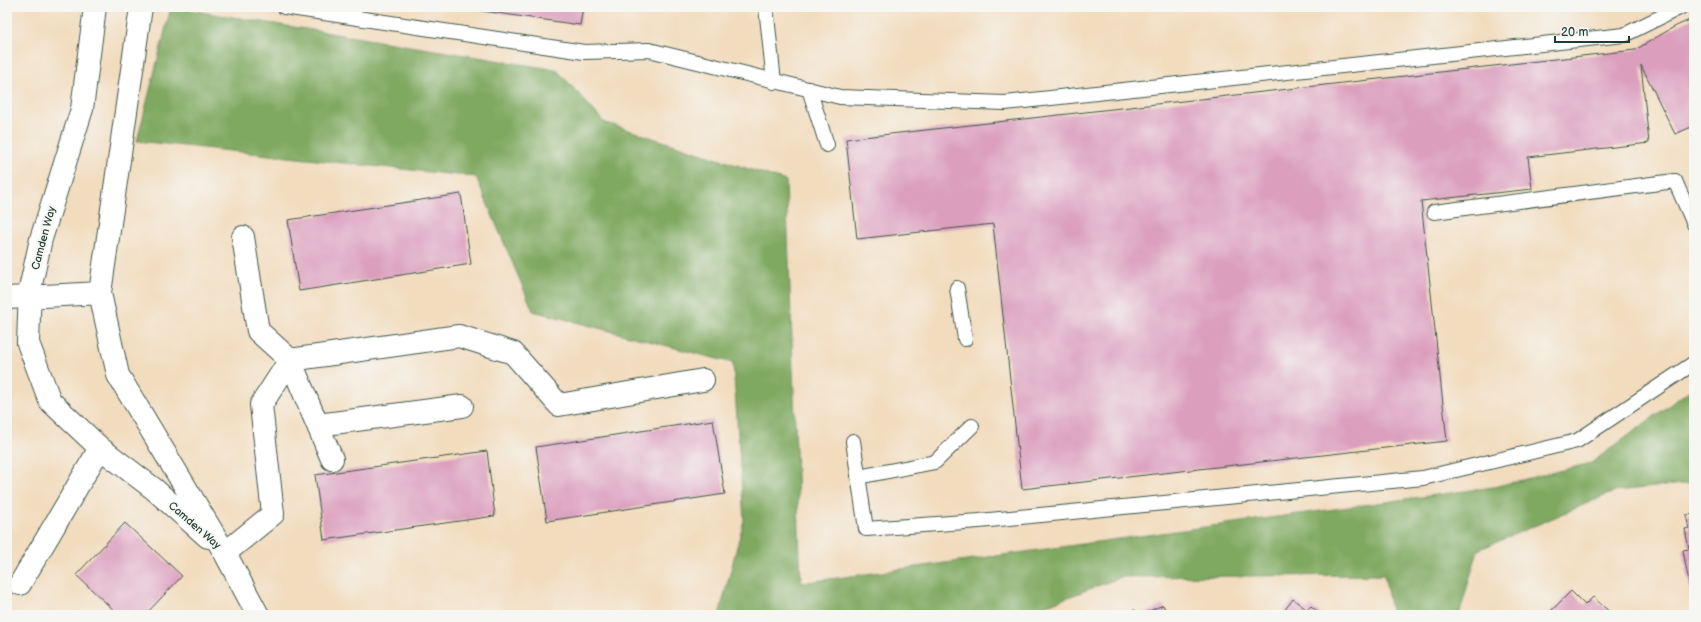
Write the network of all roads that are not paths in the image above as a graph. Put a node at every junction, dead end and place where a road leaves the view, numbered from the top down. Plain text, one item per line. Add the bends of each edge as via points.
1 (95, 7) edge
2 (141, 7) edge
3 (284, 7) edge
4 (766, 7) edge
5 (1681, 7) edge
6 (774, 82) junction
7 (809, 90) junction
8 (827, 145) dead end
9 (1434, 212) dead end
10 (1694, 224) edge
11 (243, 237) dead end
12 (957, 288) dead end
13 (100, 293) junction
14 (30, 297) junction
15 (7, 298) edge
16 (965, 339) dead end
17 (290, 360) junction
18 (1694, 363) edge
19 (703, 380) dead end
20 (462, 406) dead end
21 (318, 425) junction
22 (972, 426) dead end
23 (853, 441) dead end
24 (100, 448) junction
25 (332, 459) dead end
26 (858, 477) junction
27 (225, 552) junction
28 (20, 584) dead end
29 (258, 615) edge

1 - 14 street, Camden Way via 82,108 42,239
2 - 13 street, Camden Way
3 - 6 lane via 584,52 649,50
4 - 6 lane
5 - 7 lane via 1624,35 1005,103 840,97
6 - 7 lane
7 - 8 lane
9 - 10 lane via 1675,181
11 - 17 street via 258,331
12 - 16 lane
13 - 14 street
13 - 27 street, Camden Way via 118,375
14 - 15 street
14 - 24 street, Camden Way via 28,342 50,401
17 - 19 street via 459,336 513,353 559,405
17 - 21 street
17 - 27 street via 261,404 273,514
18 - 26 lane via 1577,441 1422,478 979,521 866,529
20 - 21 street
21 - 25 street
22 - 26 lane via 935,462
23 - 26 lane
24 - 27 street, Camden Way via 154,489
24 - 28 street
27 - 29 street

